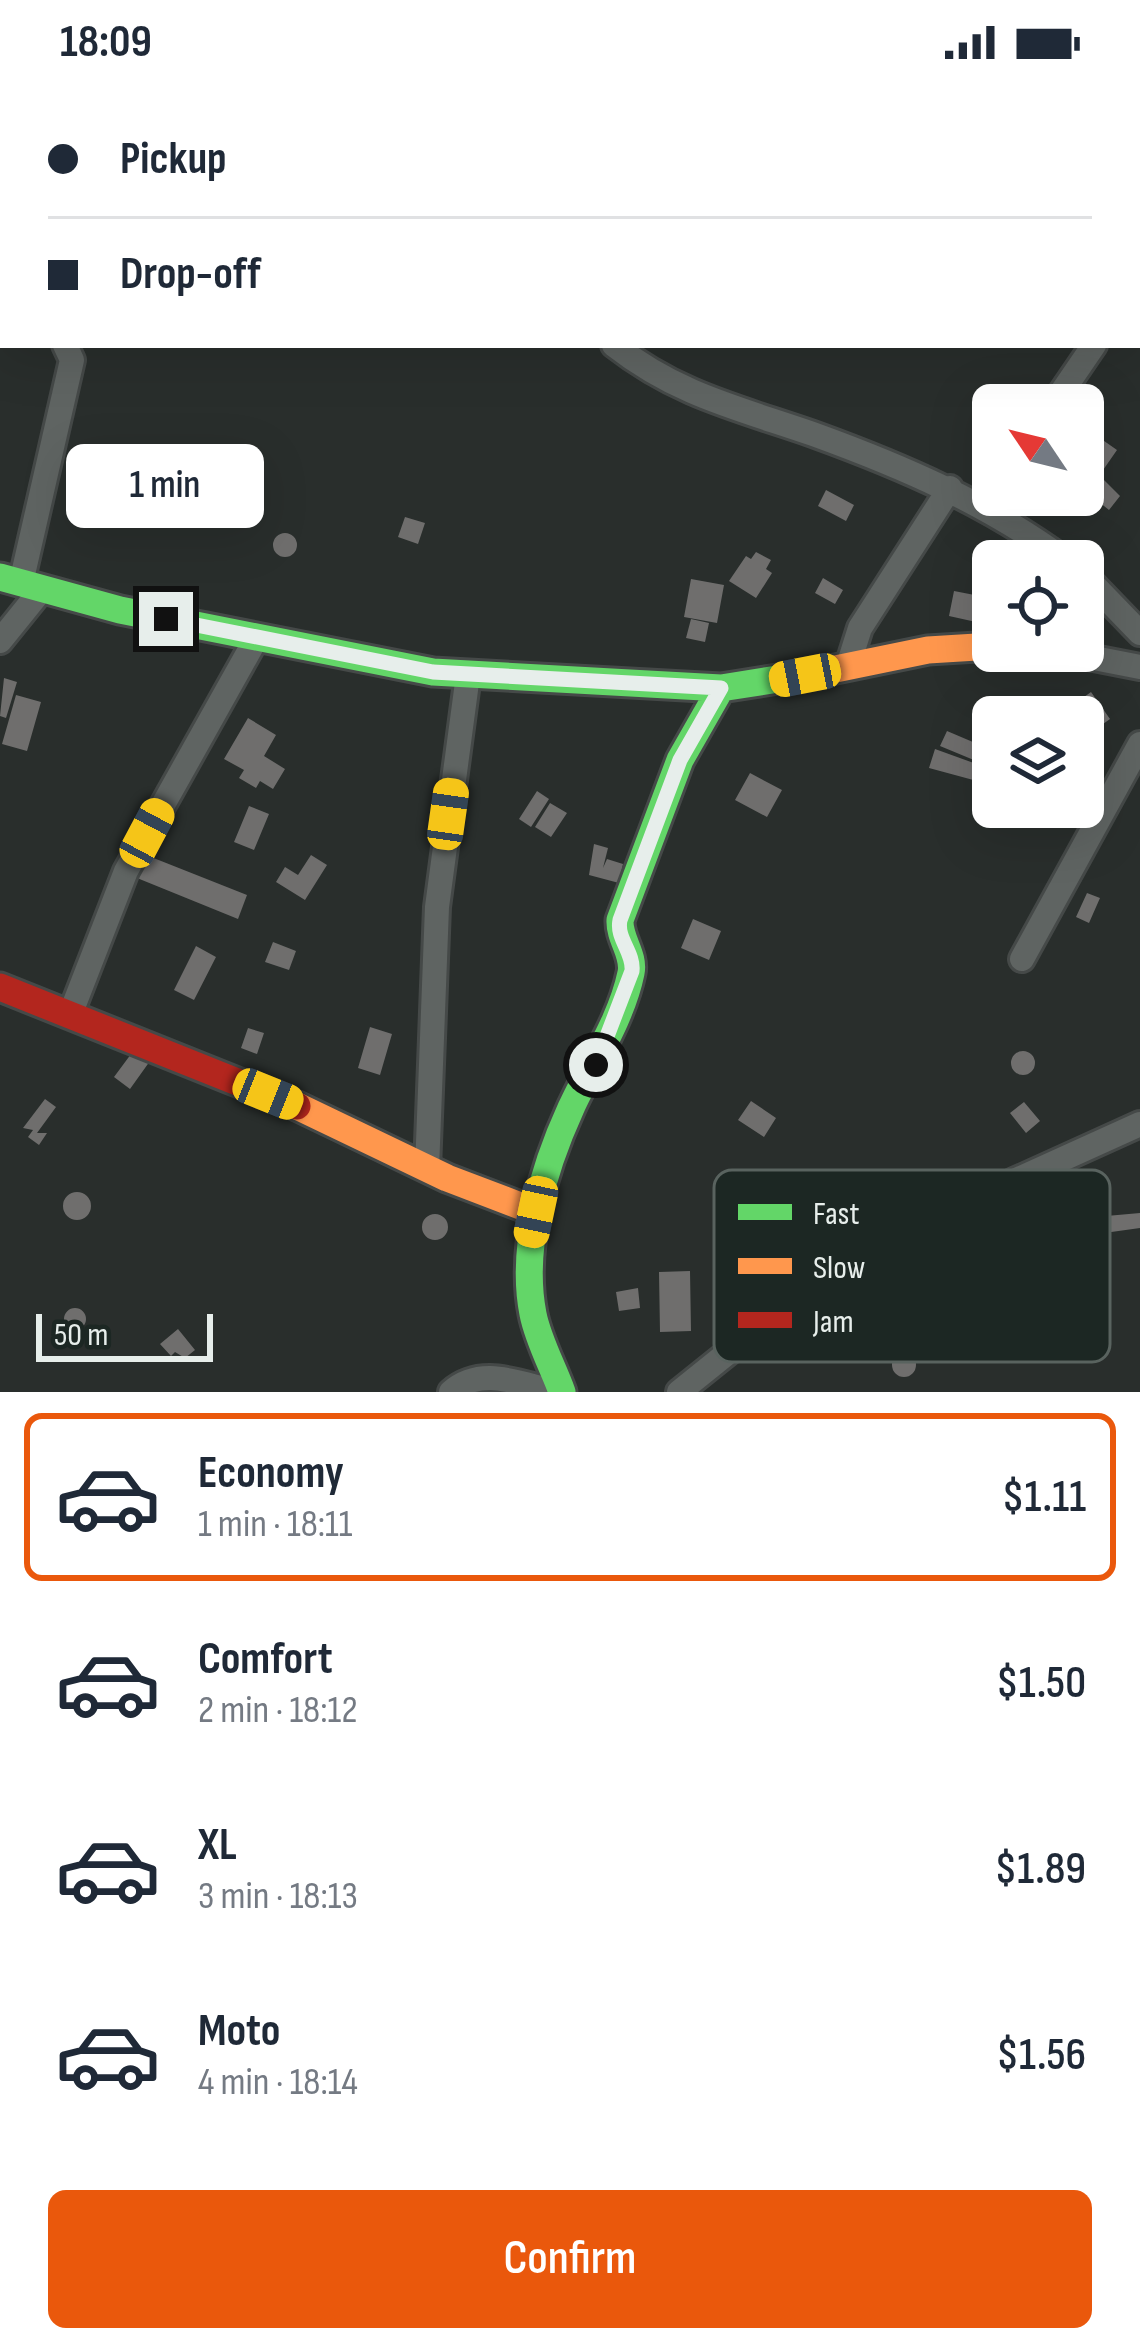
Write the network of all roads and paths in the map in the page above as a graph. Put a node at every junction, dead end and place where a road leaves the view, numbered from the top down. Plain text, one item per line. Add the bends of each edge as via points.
1 (66, 348) edge
2 (618, 348) edge
3 (1092, 348) edge
4 (1067, 384) edge
5 (950, 488) junction
6 (972, 501) edge
7 (996, 516) edge
8 (1033, 540) edge
9 (21, 583) edge
10 (1104, 596) edge
11 (1140, 633) edge
12 (257, 637) junction
13 (0, 640) edge
14 (972, 647) edge
15 (1104, 660) edge
16 (848, 666) junction
17 (1140, 667) edge
18 (468, 675) junction
19 (721, 688) junction
20 (1140, 744) edge
21 (1022, 959) dead end
22 (0, 987) edge
23 (70, 1015) junction
24 (1140, 1124) edge
25 (428, 1169) junction
26 (1036, 1170) edge
27 (536, 1212) junction
28 (716, 1362) edge
29 (451, 1392) edge
30 (559, 1392) edge
31 (679, 1392) edge

1 - 9 street via 72,360
2 - 5 street via 708,401
3 - 4 street
5 - 6 street
5 - 16 street via 860,628
7 - 8 street
9 - 12 street
9 - 13 street
10 - 11 street
12 - 18 street
12 - 23 street via 126,871
14 - 16 street
15 - 17 street
16 - 19 street
18 - 19 street
18 - 25 street via 437,907
19 - 27 street via 680,760 620,920 632,971
20 - 21 street
22 - 23 street
23 - 25 street
24 - 26 street
25 - 27 street
27 - 30 street via 528,1250 533,1316
28 - 31 street
29 - 30 street via 482,1376

